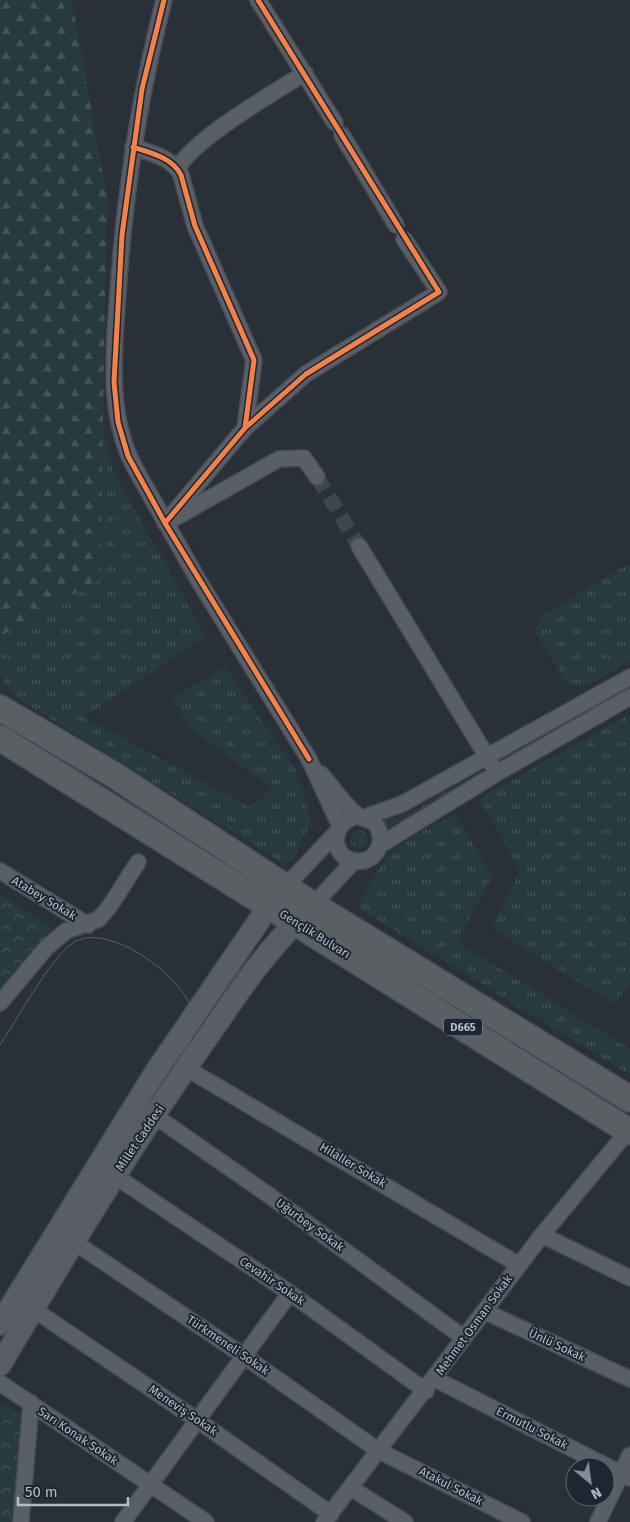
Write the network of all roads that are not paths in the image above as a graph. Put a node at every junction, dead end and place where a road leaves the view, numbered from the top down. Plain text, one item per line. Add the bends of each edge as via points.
1 (164, 0) edge
2 (258, 0) edge
3 (305, 73) junction
4 (133, 147) junction
5 (178, 170) junction
6 (396, 225) dead end
7 (404, 239) dead end
8 (245, 428) junction
9 (317, 477) tunnel mouth
10 (165, 523) junction
11 (359, 546) tunnel mouth
12 (630, 677) edge
13 (630, 697) edge
14 (0, 708) edge
15 (0, 738) edge
16 (488, 757) junction
17 (309, 760) junction
18 (497, 772) junction
19 (361, 817) junction
20 (338, 829) junction
21 (380, 846) junction
22 (354, 861) junction
23 (138, 862) dead end
24 (0, 871) edge
25 (277, 897) junction
26 (305, 914) junction
27 (88, 925) junction
28 (0, 1003) edge
29 (186, 1068) junction
30 (630, 1098) edge
31 (155, 1116) junction
32 (629, 1132) edge
33 (115, 1176) junction
34 (542, 1235) junction
35 (74, 1242) junction
36 (519, 1265) junction
37 (630, 1278) edge
38 (290, 1294) junction
39 (33, 1309) junction
40 (484, 1311) junction
41 (0, 1324) edge
42 (464, 1338) junction
43 (244, 1356) junction
44 (0, 1365) edge
45 (630, 1379) edge
46 (0, 1383) edge
47 (430, 1385) junction
48 (31, 1403) junction
49 (197, 1420) junction
50 (379, 1451) junction
51 (630, 1455) edge
52 (625, 1476) edge
53 (150, 1485) junction
54 (351, 1488) junction
55 (327, 1518) edge
56 (21, 1522) edge
57 (123, 1522) edge
58 (206, 1522) edge
59 (405, 1522) edge
60 (522, 1522) edge
61 (598, 1522) edge

1 - 4 street via 142,89
2 - 3 street
3 - 5 street via 220,129 188,154
3 - 6 street
4 - 5 street via 160,156
4 - 10 street via 122,235 114,382 118,422 128,456
5 - 8 street via 195,226 254,360
7 - 8 street via 438,292 306,374
8 - 10 street
9 - 10 street via 304,458 278,459
10 - 17 street
11 - 16 street
12 - 16 street
13 - 18 street
14 - 25 highway, Gençlik Bulvarı via 114,775
15 - 25 highway, Gençlik Bulvarı
16 - 18 street
16 - 19 street via 402,804
17 - 19 street
17 - 20 street
18 - 21 street
19 - 20 street via 351,818
19 - 21 street via 376,825
20 - 22 street via 337,847 341,854
20 - 25 street
21 - 22 street via 370,858
22 - 26 street
23 - 27 street via 110,906 99,919
24 - 27 street, Atabey Sokak
25 - 26 highway, Gençlik Bulvarı
25 - 41 main road, Millet Caddesi via 155,1073
26 - 29 main road, Millet Caddesi via 265,956
26 - 30 highway, Gençlik Bulvarı / D665
26 - 32 highway, Gençlik Bulvarı / D665
27 - 28 street via 66,930 46,947
29 - 31 main road, Millet Caddesi
29 - 36 street, Hilaller Sokak
31 - 33 main road, Millet Caddesi
31 - 42 street, Uğurbey Sokak
32 - 34 street, Mehmet Osman Sokak
33 - 35 main road, Millet Caddesi
33 - 38 street, Cevahir Sokak
34 - 36 street, Mehmet Osman Sokak
34 - 37 street
35 - 39 main road, Millet Caddesi
35 - 43 street, Türkmeneli Sokak
36 - 40 street, Mehmet Osman Sokak
38 - 43 street
38 - 47 street, Cevahir Sokak
39 - 44 main road, Millet Caddesi
39 - 49 street, Meneviş Sokak
40 - 42 street, Mehmet Osman Sokak
40 - 45 street, Ünlü Sokak
42 - 47 street, Mehmet Osman Sokak
43 - 49 street
43 - 50 street, Türkmeneli Sokak
46 - 48 street, Sarı Konak Sokak
47 - 50 street, Mehmet Osman Sokak
47 - 52 street, Ermutlu Sokak
48 - 53 street, Sarı Konak Sokak
48 - 56 street
49 - 53 street
49 - 55 street, Meneviş Sokak
50 - 54 street, Mehmet Osman Sokak
50 - 60 street, Atakul Sokak
51 - 52 street
52 - 61 street
53 - 57 street
53 - 58 street, Sarı Konak Sokak
54 - 55 street, Mehmet Osman Sokak
54 - 59 street

